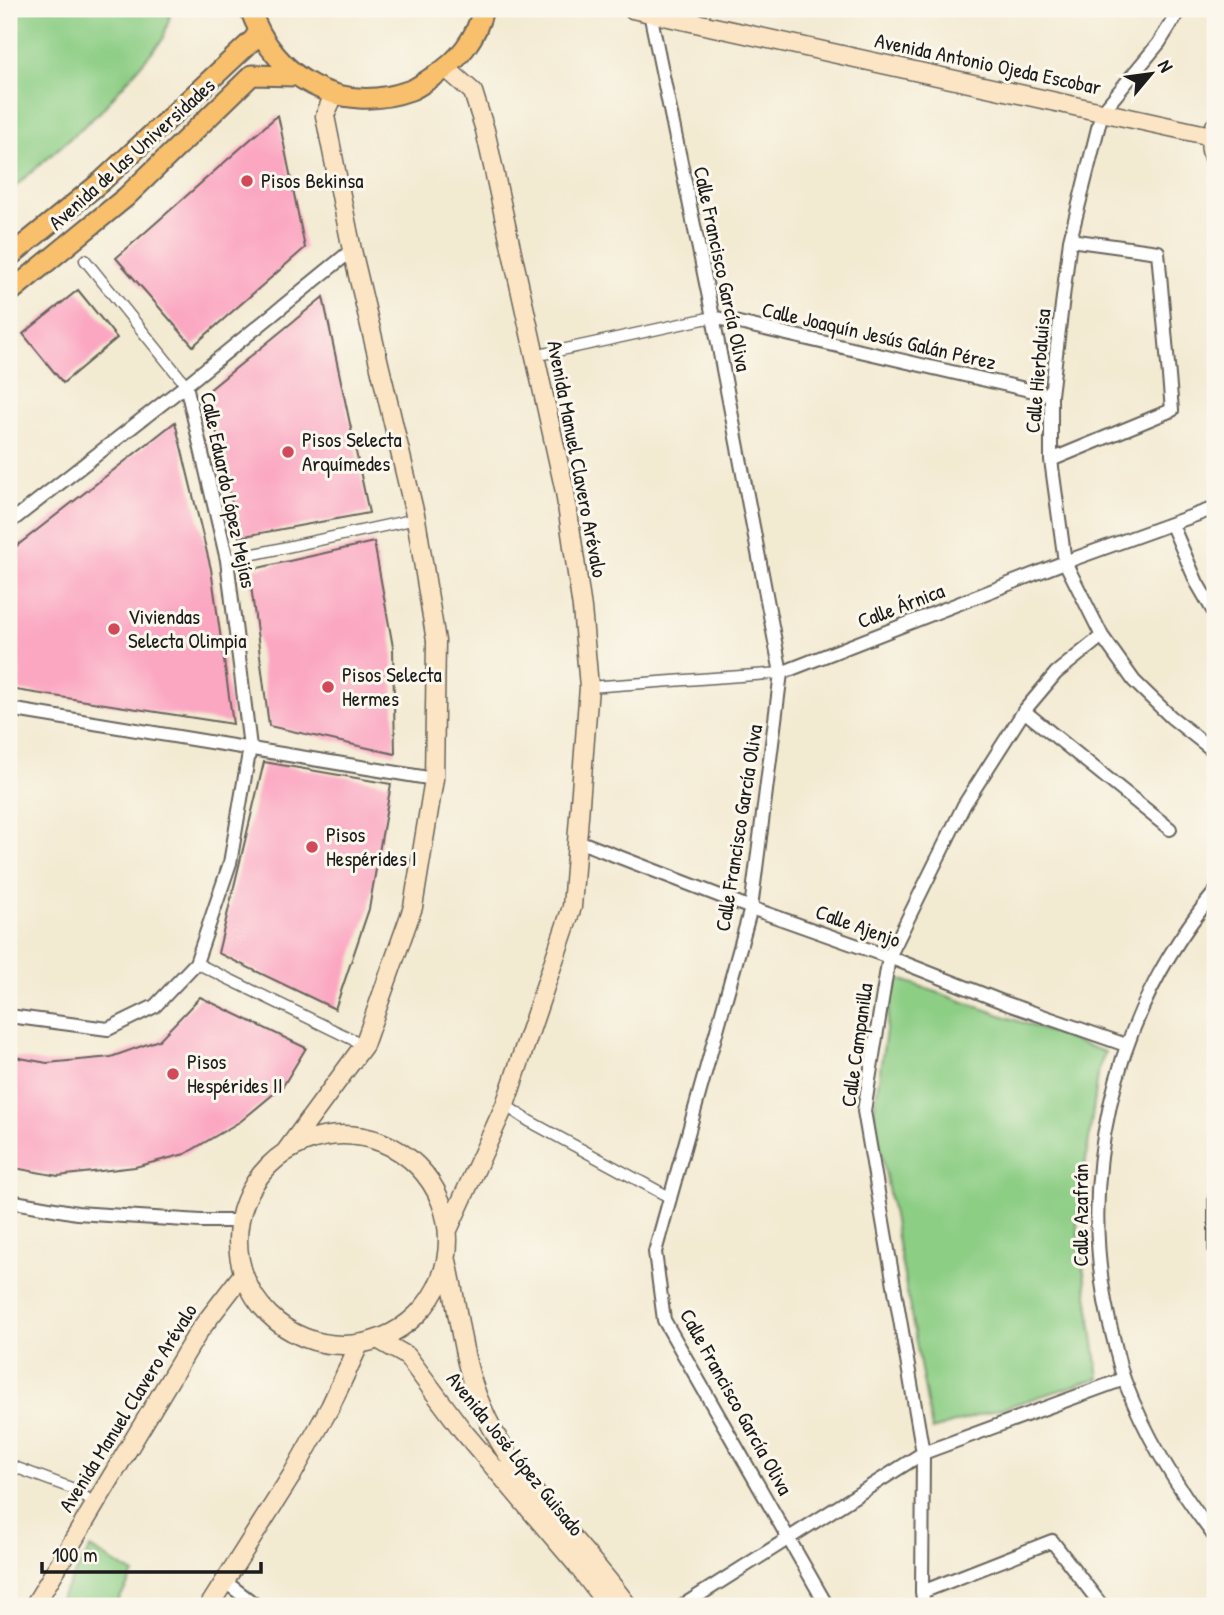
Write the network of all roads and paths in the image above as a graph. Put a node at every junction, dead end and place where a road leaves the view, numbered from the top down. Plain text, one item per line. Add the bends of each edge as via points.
1 (250, 9) edge
2 (483, 9) edge
3 (632, 9) edge
4 (1180, 9) edge
5 (652, 11) edge
6 (258, 32) junction
7 (447, 69) junction
8 (295, 76) junction
9 (334, 94) junction
10 (1101, 112) junction
11 (1213, 131) edge
12 (1215, 163) edge
13 (1070, 240) junction
14 (352, 250) junction
15 (9, 257) edge
16 (85, 260) dead end
17 (9, 293) edge
18 (713, 317) junction
19 (534, 356) junction
20 (186, 385) junction
21 (1051, 396) junction
22 (1051, 460) junction
23 (1215, 508) edge
24 (416, 519) junction
25 (9, 523) edge
26 (1172, 524) junction
27 (227, 560) junction
28 (1065, 562) junction
29 (1215, 614) edge
30 (1102, 636) junction
31 (781, 673) junction
32 (589, 687) junction
33 (9, 709) edge
34 (1024, 712) junction
35 (250, 747) junction
36 (1215, 752) edge
37 (434, 779) junction
38 (1170, 829) dead end
39 (578, 841) junction
40 (1214, 895) edge
41 (751, 908) junction
42 (889, 957) junction
43 (196, 963) junction
44 (9, 1016) edge
45 (364, 1045) junction
46 (1126, 1045) junction
47 (505, 1105) junction
48 (286, 1151) junction
49 (1215, 1197) edge
50 (671, 1198) junction
51 (9, 1201) edge
52 (239, 1221) junction
53 (448, 1230) junction
54 (1215, 1250) edge
55 (447, 1261) junction
56 (243, 1273) junction
57 (379, 1340) junction
58 (359, 1345) junction
59 (1124, 1380) junction
60 (923, 1453) junction
61 (9, 1465) edge
62 (95, 1504) junction
63 (1215, 1537) edge
64 (789, 1538) junction
65 (224, 1581) junction
66 (922, 1592) junction
67 (34, 1606) edge
68 (209, 1606) edge
69 (257, 1606) edge
70 (608, 1606) edge
71 (628, 1606) edge
72 (682, 1606) edge
73 (827, 1606) edge
74 (924, 1606) edge
75 (1099, 1606) edge

1 - 6 main road
2 - 7 main road via 467,46
3 - 5 main road, Avenida Antonio Ojeda Escobar
4 - 10 street, Calle Hierbaluisa via 1159,43
5 - 10 main road, Avenida Antonio Ojeda Escobar
5 - 18 street, Calle Francisco García Oliva
6 - 8 main road
6 - 15 main road, Avenida de las Universidades via 102,181
7 - 9 main road via 413,90 374,99
7 - 19 main road, Avenida Manuel Clavero Arévalo via 473,92 485,130
8 - 9 main road
8 - 17 main road, Avenida de las Universidades via 252,75 126,198
9 - 14 main road via 325,116
10 - 11 main road, Avenida Antonio Ojeda Escobar
10 - 13 street, Calle Hierbaluisa
11 - 12 main road via 1210,151
13 - 21 street, Calle Hierbaluisa
13 - 22 street via 1158,253 1172,410
14 - 20 street
14 - 24 main road
16 - 20 street, Calle Eduardo López Mejías
18 - 19 street, Calle Joaquín Jesús Galán Pérez
18 - 21 street, Calle Joaquín Jesús Galán Pérez
18 - 31 street, Calle Francisco García Oliva
19 - 32 main road, Avenida Manuel Clavero Arévalo via 565,492
20 - 25 street
20 - 27 street, Calle Eduardo López Mejías
21 - 22 street, Calle Hierbaluisa
22 - 28 street, Calle Hierbaluisa
23 - 26 street, Calle Árnica
24 - 27 street
24 - 37 main road via 436,641
26 - 28 street, Calle Árnica
26 - 29 street
27 - 35 street, Calle Eduardo López Mejías
28 - 30 street, Calle Hierbaluisa
28 - 31 street, Calle Árnica
30 - 34 street, Calle Campanilla via 1056,673
30 - 36 street, Calle Hierbaluisa via 1134,681
31 - 32 street, Calle Árnica
31 - 41 street, Calle Francisco García Oliva
32 - 39 main road, Avenida Manuel Clavero Arévalo
33 - 35 street
34 - 38 street
34 - 42 street, Calle Campanilla via 964,805
35 - 37 street
35 - 43 street, Calle Eduardo López Mejías via 230,863
37 - 45 main road via 413,907
39 - 41 street, Calle Ajenjo
39 - 47 main road, Avenida Manuel Clavero Arévalo via 572,907
40 - 46 street, Calle Azafrán via 1164,965
41 - 42 street, Calle Ajenjo
41 - 50 street, Calle Francisco García Oliva
42 - 46 street, Calle Ajenjo
42 - 60 street, Calle Campanilla via 864,1111
43 - 44 street, Calle Eduardo López Mejías via 155,1006 108,1029
43 - 45 street
45 - 48 main road
46 - 59 street, Calle Azafrán via 1103,1132 1097,1197 1101,1283
47 - 50 street
47 - 53 main road, Avenida Manuel Clavero Arévalo
48 - 52 main road via 264,1169 248,1194
48 - 53 main road via 312,1139 341,1134 395,1148 433,1185
49 - 54 street
50 - 64 street, Calle Francisco García Oliva via 655,1252 664,1320
51 - 52 street via 77,1213
52 - 56 main road
53 - 55 main road
55 - 57 main road via 423,1310
55 - 71 main road, Avenida José López Guisado via 471,1380 498,1439 518,1471
56 - 58 main road via 259,1303 283,1327 313,1342
56 - 62 main road, Avenida Manuel Clavero Arévalo via 199,1331
57 - 58 main road
57 - 70 main road, Avenida José López Guisado via 407,1356
58 - 65 main road via 292,1475
59 - 60 street
59 - 63 street, Calle Azafrán via 1169,1473
60 - 64 street
60 - 66 street, Calle Campanilla
61 - 62 street via 74,1489
62 - 67 main road, Avenida Manuel Clavero Arévalo
64 - 72 street
64 - 73 street, Calle Francisco García Oliva
65 - 68 main road
65 - 69 street
66 - 74 street, Calle Campanilla
66 - 75 street via 1052,1541

